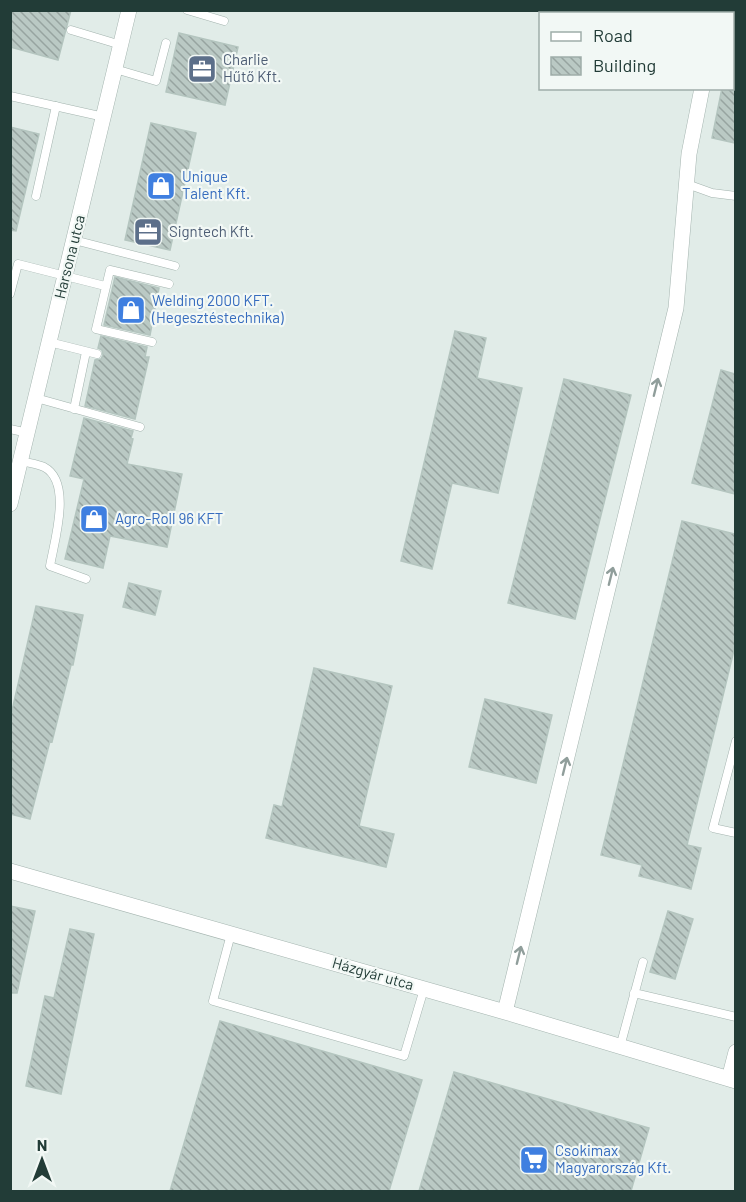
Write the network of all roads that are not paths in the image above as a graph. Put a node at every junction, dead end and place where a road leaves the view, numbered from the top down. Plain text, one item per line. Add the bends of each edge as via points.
1 (129, 10) edge
2 (187, 10) edge
3 (224, 21) dead end
4 (71, 30) dead end
5 (166, 43) dead end
6 (121, 45) junction
7 (115, 69) junction
8 (702, 90) edge
9 (10, 96) edge
10 (56, 106) junction
11 (104, 117) junction
12 (687, 184) junction
13 (36, 196) dead end
14 (735, 196) edge
15 (74, 240) junction
16 (175, 266) dead end
17 (65, 275) junction
18 (170, 284) dead end
19 (105, 286) junction
20 (10, 294) edge
21 (49, 342) junction
22 (152, 342) dead end
23 (86, 352) junction
24 (97, 354) dead end
25 (36, 398) junction
26 (74, 409) junction
27 (140, 427) dead end
28 (10, 429) edge
29 (28, 433) junction
30 (21, 461) junction
31 (10, 504) edge
32 (86, 579) dead end
33 (735, 741) edge
34 (735, 833) edge
35 (10, 871) edge
36 (231, 934) junction
37 (643, 962) dead end
38 (424, 989) junction
39 (634, 993) junction
40 (505, 1012) junction
41 (735, 1017) edge
42 (620, 1047) junction
43 (735, 1052) edge
44 (732, 1080) edge

1 - 6 street, Harsona utca
2 - 3 lane
4 - 6 lane
5 - 7 lane via 156,81
6 - 7 street, Harsona utca
7 - 11 street, Harsona utca
8 - 12 street
9 - 10 lane
10 - 11 lane
10 - 13 lane
11 - 15 street, Harsona utca
12 - 14 lane
40 -> 12 street via 676,308
15 - 16 lane
15 - 17 street, Harsona utca
17 - 19 lane
17 - 20 lane via 18,264
17 - 21 street, Harsona utca
18 - 19 lane via 110,270
19 - 22 lane via 96,329
21 - 23 lane
21 - 25 street, Harsona utca
23 - 24 lane
23 - 26 lane
25 - 26 lane
25 - 29 street, Harsona utca
26 - 27 lane
28 - 29 lane
29 - 30 street, Harsona utca
30 - 31 street, Harsona utca
30 - 32 lane via 45,467 58,488 60,515 50,566
33 - 34 lane via 713,828
35 - 36 street, Házgyár utca
36 - 38 street, Házgyár utca
36 - 38 lane via 213,1001 404,1056
37 - 39 lane
38 - 40 street, Házgyár utca
39 - 41 lane
39 - 42 lane
40 - 42 street, Házgyár utca
42 - 44 street, Házgyár utca
43 - 44 street

